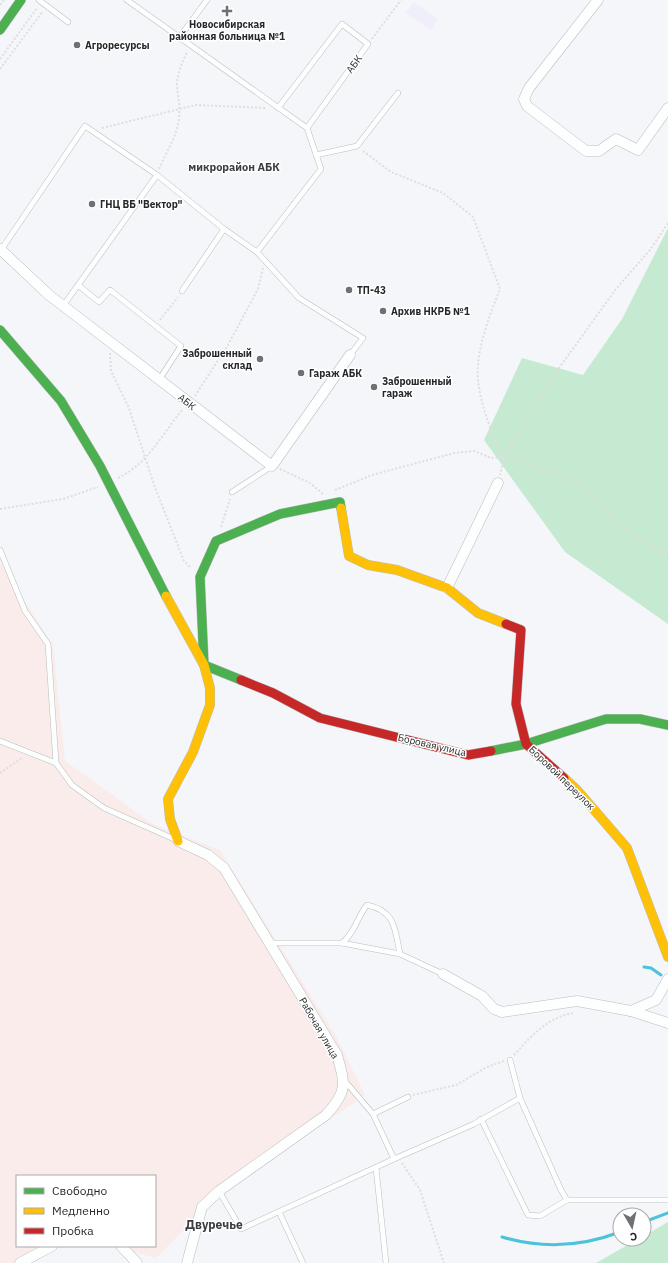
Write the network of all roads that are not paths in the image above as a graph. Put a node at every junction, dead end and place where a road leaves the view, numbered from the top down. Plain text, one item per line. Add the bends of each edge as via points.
1 (21, 0) edge
2 (127, 0) edge
3 (207, 0) edge
4 (598, 0) edge
5 (40, 1) edge
6 (68, 22) dead end
7 (0, 30) edge
8 (179, 38) junction
9 (398, 93) dead end
10 (278, 108) junction
11 (668, 108) edge
12 (306, 128) junction
13 (316, 155) junction
14 (157, 175) junction
15 (224, 229) junction
16 (0, 249) edge
17 (257, 252) junction
18 (78, 286) junction
19 (182, 291) road end
20 (63, 306) junction
21 (0, 330) edge
22 (350, 356) joint
23 (159, 380) junction
24 (272, 466) junction
25 (498, 483) road end
26 (232, 492) road end
27 (0, 550) edge
28 (447, 588) junction
29 (204, 665) junction
30 (668, 724) edge
31 (0, 741) edge
32 (526, 744) junction
33 (56, 763) junction
34 (178, 841) junction
35 (269, 943) junction
36 (342, 943) junction
37 (400, 954) junction
38 (668, 957) edge
39 (443, 974) joint
40 (668, 979) edge
41 (631, 1012) junction
42 (668, 1023) edge
43 (510, 1060) road end
44 (344, 1080) junction
45 (408, 1097) road end
46 (520, 1098) junction
47 (373, 1114) junction
48 (481, 1120) junction
49 (395, 1158) junction
50 (376, 1168) junction
51 (220, 1191) junction
52 (567, 1200) junction
53 (668, 1200) edge
54 (279, 1212) junction
55 (50, 1247) edge
56 (122, 1247) edge
57 (20, 1263) edge
58 (137, 1263) edge
59 (187, 1263) edge
60 (303, 1263) edge
61 (386, 1263) edge

1 - 7 street
2 - 8 lane
3 - 8 lane
4 - 11 street via 529,88 524,99 527,106 586,151 599,151 616,139 638,150
5 - 6 lane
8 - 10 lane
9 - 13 lane via 357,146
10 - 12 lane
10 - 12 lane, АБК via 342,24 368,44
12 - 13 lane
13 - 17 lane via 322,169
14 - 15 lane
14 - 16 lane via 85,126
14 - 18 lane
15 - 17 lane
15 - 19 lane
16 - 20 street, АБК
17 - 22 lane via 299,298 363,338
18 - 20 lane
18 - 23 lane via 99,302 110,290 181,346
20 - 23 street, АБК
21 - 29 street via 61,401 109,483 179,622
22 - 24 street
23 - 24 street, АБК
24 - 26 lane
25 - 28 street
27 - 33 lane via 25,611 48,644
28 - 29 street, Боровой переулок via 397,570 368,565 349,556 340,502 280,514 216,541 200,577
28 - 32 street, Боровой переулок via 478,613 521,630 516,704
29 - 32 street, Боровая улица via 273,693 320,718 468,755
29 - 34 street via 210,688 210,705 193,752 168,799 170,819
30 - 32 street, Боровая улица via 640,719 606,719
31 - 33 lane
32 - 38 street, Боровой переулок via 578,790 627,848
33 - 34 lane via 72,786 104,808
34 - 35 street, Рабочая улица via 208,854 224,868
35 - 36 lane
35 - 44 street, Рабочая улица via 336,1055
36 - 37 lane
36 - 37 lane via 350,936 367,905 386,912 391,919
37 - 39 lane
39 - 41 street via 482,996 494,1009 502,1012 577,1001
40 - 41 street via 656,1000
41 - 42 street
43 - 46 lane
44 - 47 lane
44 - 51 street via 340,1099 326,1115
45 - 47 lane
46 - 48 lane
46 - 52 lane
47 - 49 lane
48 - 49 lane
48 - 52 lane via 528,1215 540,1216
49 - 50 lane
50 - 54 lane
50 - 61 lane
51 - 54 lane via 241,1229
51 - 59 street via 202,1207
52 - 53 lane
54 - 60 lane
55 - 57 street
56 - 58 street

